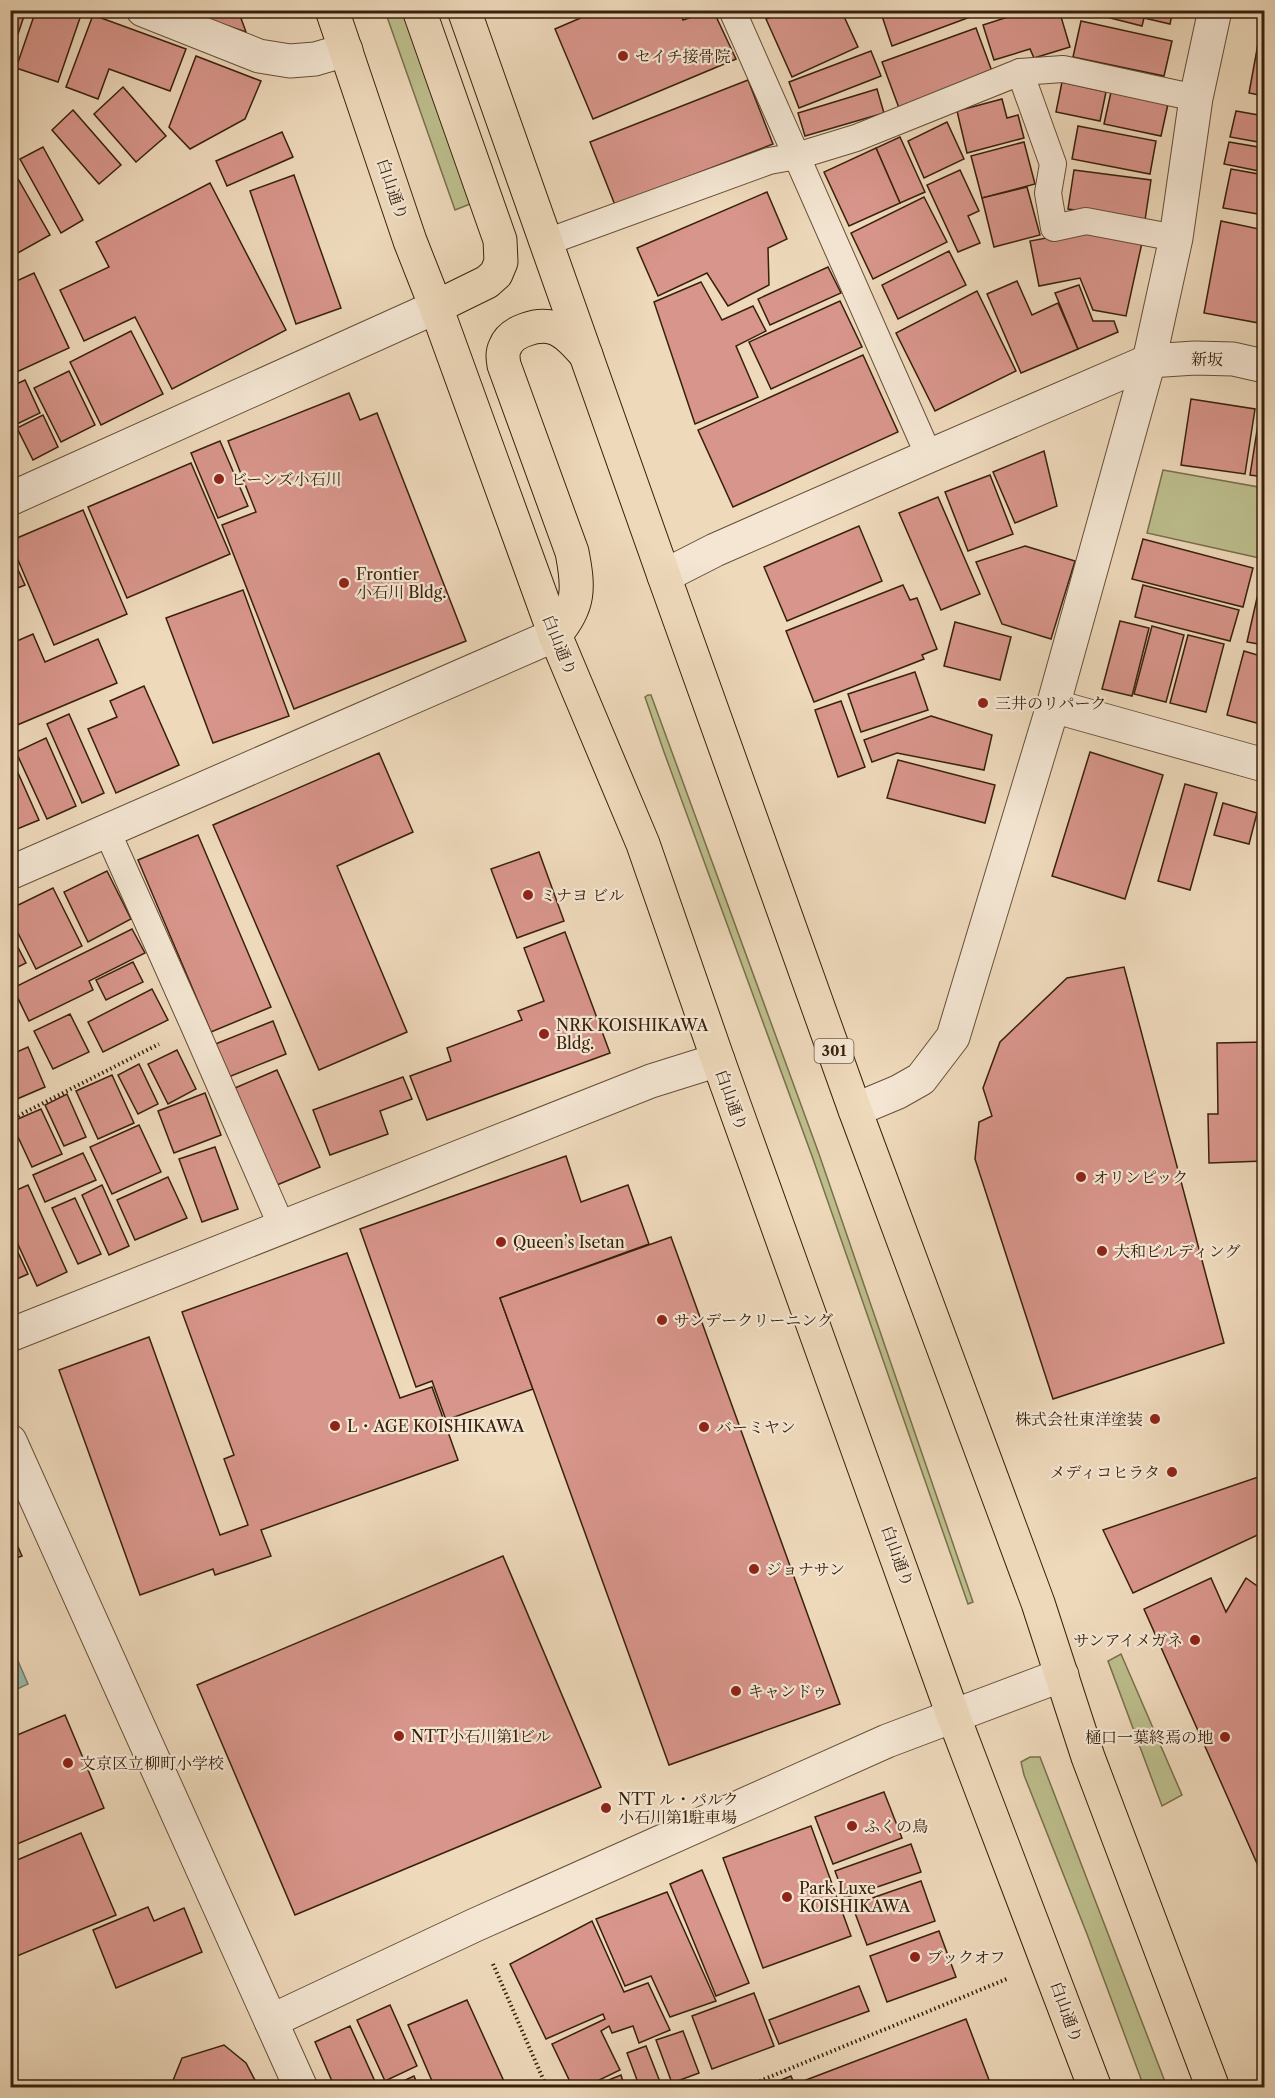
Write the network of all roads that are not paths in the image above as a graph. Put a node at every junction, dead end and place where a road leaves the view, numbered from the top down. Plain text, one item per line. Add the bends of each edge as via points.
1 (143, 10) edge
2 (332, 10) edge
3 (419, 10) edge
4 (464, 10) edge
5 (732, 10) edge
6 (1215, 10) edge
7 (346, 50) junction
8 (1020, 72) junction
9 (1196, 98) junction
10 (797, 156) junction
11 (1176, 238) junction
12 (547, 242) junction
13 (436, 307) junction
14 (586, 355) junction
15 (1149, 362) junction
16 (1264, 366) edge
17 (929, 456) junction
18 (14, 489) edge
19 (664, 576) junction
20 (555, 635) junction
21 (1053, 706) junction
22 (1264, 765) edge
23 (106, 831) junction
24 (10, 873) edge
25 (718, 1060) junction
26 (855, 1110) junction
27 (282, 1227) junction
28 (10, 1335) edge
29 (10, 1441) edge
30 (1062, 1675) junction
31 (953, 1715) junction
32 (271, 2021) junction
33 (301, 2088) edge
34 (1095, 2088) edge
35 (1213, 2088) edge

1 - 7 street via 260,56 290,61
2 - 7 main road, 白山通り
3 - 13 main road via 500,240 501,262 496,274
4 - 12 main road, 301
5 - 10 lane
6 - 9 street
7 - 13 main road, 白山通り via 410,242
8 - 9 lane via 1063,69
8 - 10 lane via 856,138
8 - 11 lane via 1053,164 1048,193 1054,228 1086,221
9 - 11 street
10 - 12 lane via 769,161
10 - 17 lane
11 - 15 street
12 - 14 main road, 301
13 - 18 street
13 - 20 main road, 白山通り
14 - 19 main road, 301
14 - 20 main road via 555,328 544,326 510,339 503,353 574,561 576,600 568,620
15 - 16 street, 新坂 via 1195,357
15 - 17 street, 新坂
15 - 21 street
17 - 19 street, 新坂
19 - 26 main road, 301
20 - 23 street
20 - 25 main road, 白山通り via 643,844
21 - 22 street
21 - 26 street via 953,1037 921,1079
23 - 24 street
23 - 27 lane
25 - 27 street via 651,1081
25 - 31 main road, 白山通り
26 - 30 main road, 301
27 - 28 street
29 - 32 street
30 - 31 street
30 - 35 main road, 301 via 1088,1756
31 - 32 street via 877,1745 475,1925
31 - 34 main road, 白山通り
32 - 33 street

